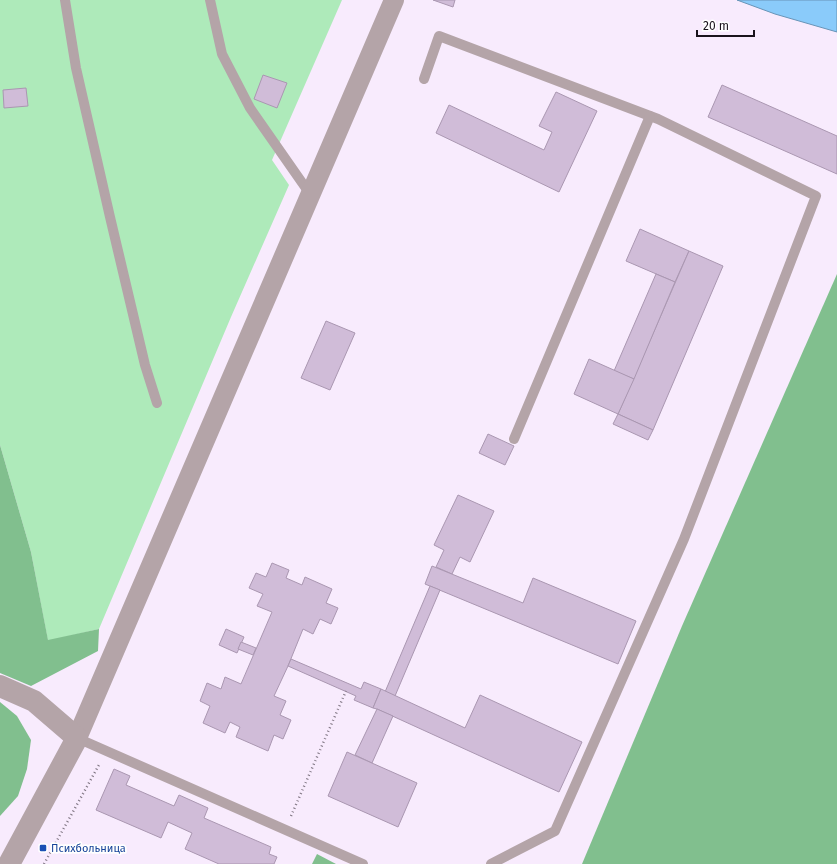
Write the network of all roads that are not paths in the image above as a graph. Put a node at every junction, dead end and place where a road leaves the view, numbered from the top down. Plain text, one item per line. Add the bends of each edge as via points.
1 (65, 0) edge
2 (210, 0) edge
3 (394, 0) edge
4 (424, 79) dead end
5 (650, 116) junction
6 (310, 194) junction
7 (157, 403) dead end
8 (514, 439) dead end
9 (0, 686) edge
10 (77, 738) junction
11 (9, 864) edge
12 (363, 864) edge
13 (491, 864) edge

1 - 7 lane via 76,68 106,202 145,365
2 - 6 lane via 222,54 246,101
3 - 6 street
4 - 5 lane via 439,36
5 - 8 lane
5 - 13 lane via 816,196 684,539 555,831
6 - 10 street
9 - 10 street via 34,701
10 - 11 street
10 - 12 lane

